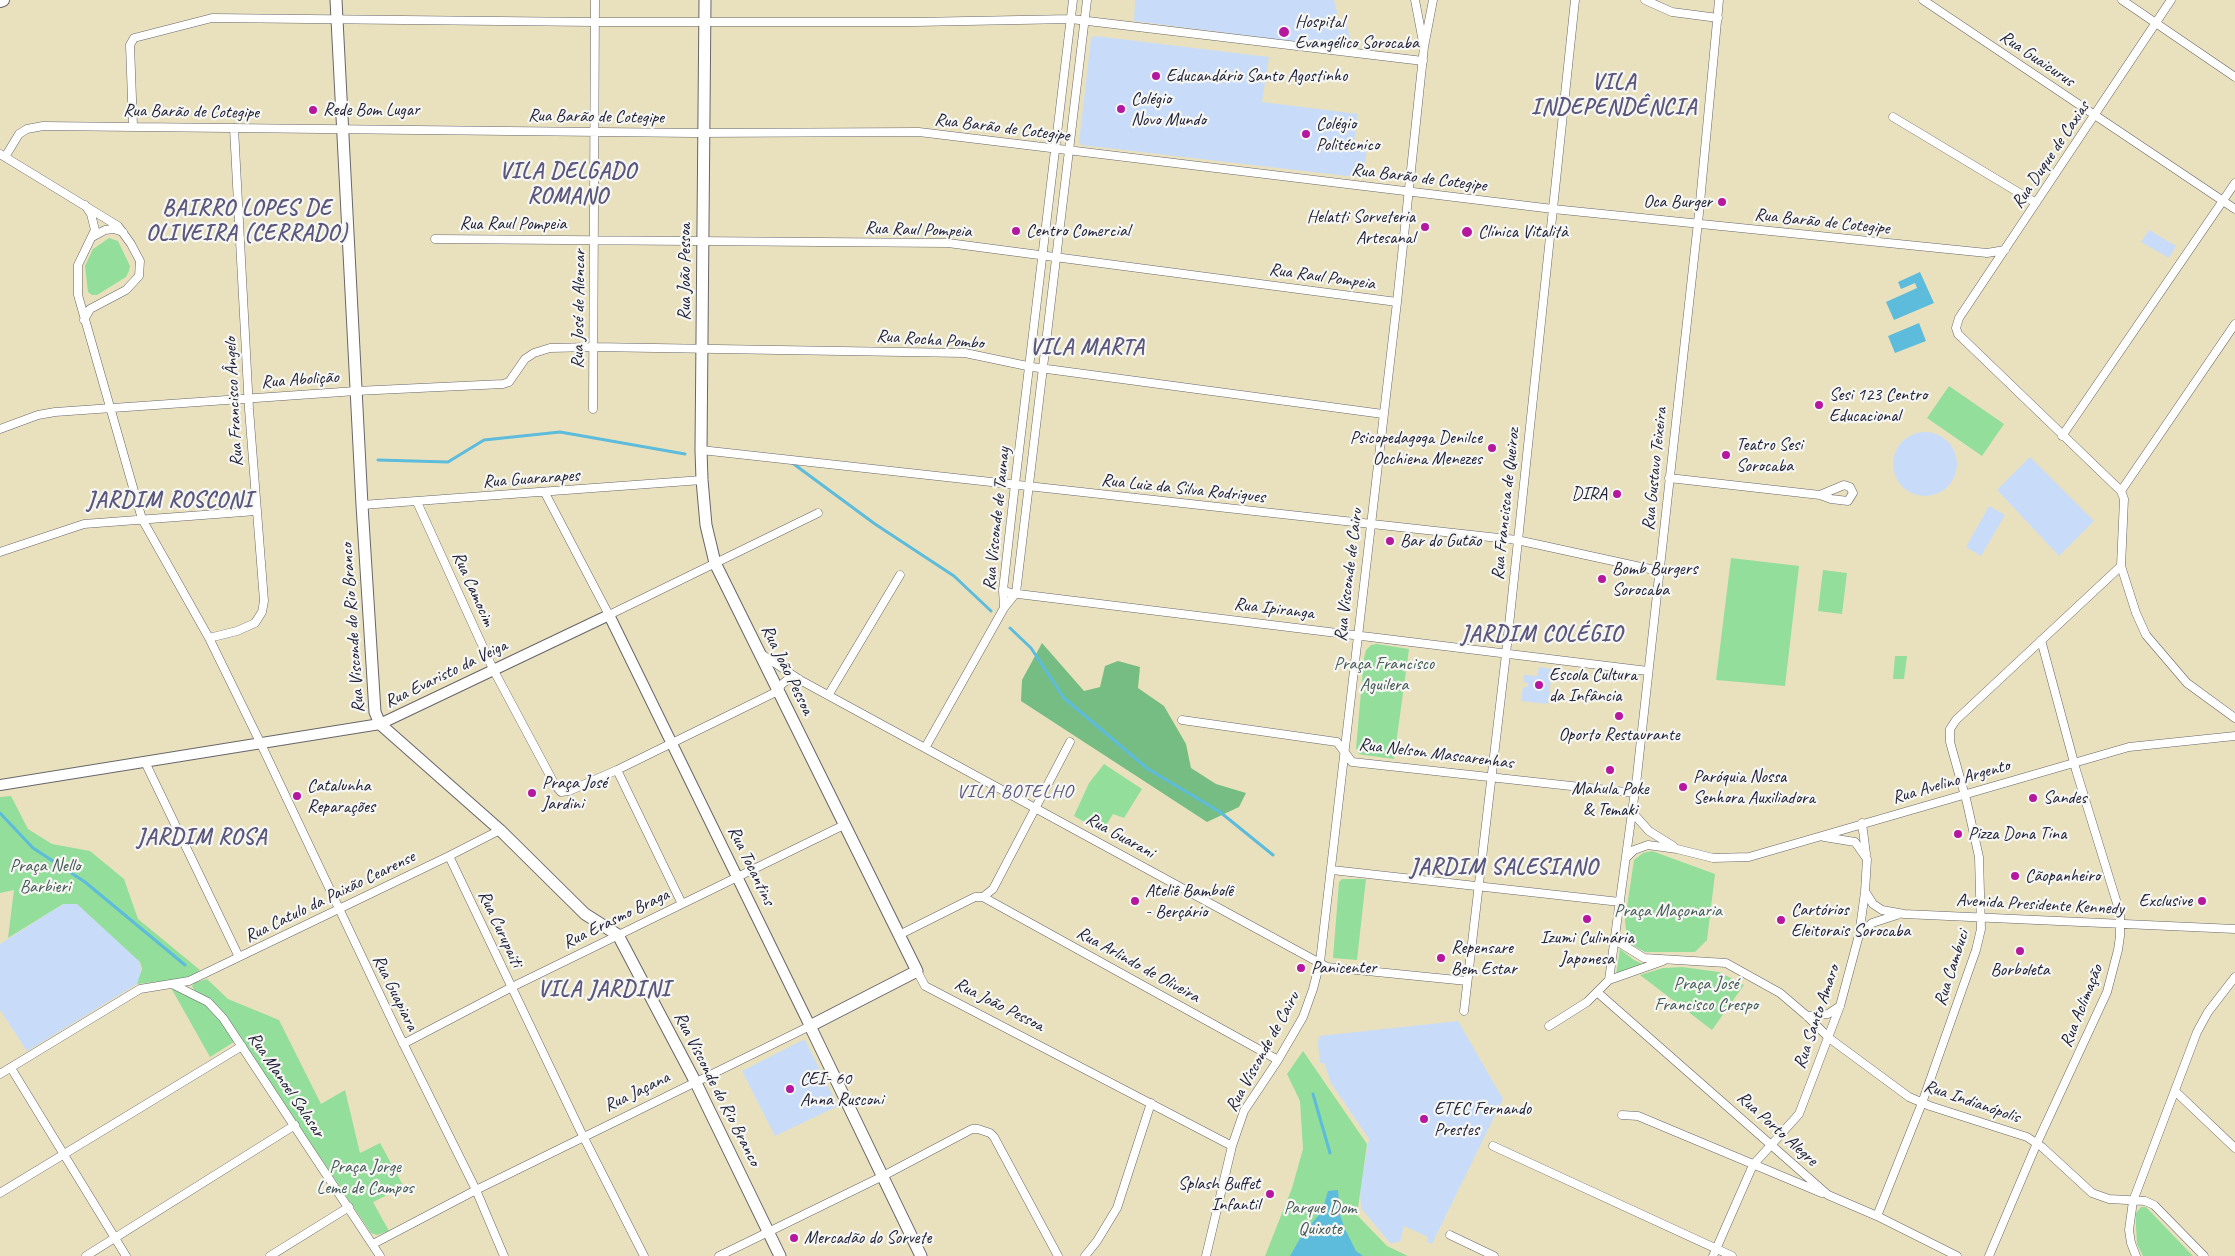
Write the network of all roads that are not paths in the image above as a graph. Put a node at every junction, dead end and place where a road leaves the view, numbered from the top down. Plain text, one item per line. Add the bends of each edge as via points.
1 (336, 0) edge
2 (595, 0) edge
3 (705, 0) edge
4 (1073, 0) edge
5 (1086, 0) edge
6 (1415, 0) edge
7 (1433, 0) edge
8 (1575, 0) edge
9 (1645, 0) edge
10 (1720, 0) edge
11 (1922, 0) edge
12 (2122, 0) edge
13 (2171, 0) edge
14 (1718, 18) junction
15 (337, 19) junction
16 (1071, 19) junction
17 (1084, 20) junction
18 (594, 22) junction
19 (704, 22) junction
20 (2156, 23) junction
21 (1424, 47) junction
22 (1423, 61) junction
23 (2235, 77) edge
24 (2096, 116) junction
25 (1893, 117) dead end
26 (133, 126) junction
27 (234, 128) junction
28 (343, 129) junction
29 (594, 132) junction
30 (704, 132) junction
31 (1055, 150) junction
32 (1068, 151) junction
33 (3, 156) edge
34 (2235, 184) edge
35 (1408, 191) junction
36 (2223, 201) junction
37 (2036, 203) junction
38 (85, 205) junction
39 (1553, 209) junction
40 (2235, 209) edge
41 (1698, 224) junction
42 (126, 235) junction
43 (94, 236) junction
44 (435, 239) dead end
45 (595, 240) junction
46 (703, 241) junction
47 (2005, 250) junction
48 (1042, 255) junction
49 (1056, 257) junction
50 (78, 294) junction
51 (1397, 302) junction
52 (94, 306) junction
53 (84, 320) junction
54 (2235, 324) edge
55 (593, 347) junction
56 (703, 349) junction
57 (1029, 366) junction
58 (1043, 368) junction
59 (513, 377) joint
60 (356, 391) junction
61 (248, 398) junction
62 (109, 408) junction
63 (593, 409) dead end
64 (1383, 414) junction
65 (0, 428) edge
66 (2062, 436) junction
67 (701, 450) junction
68 (1669, 478) junction
69 (702, 480) junction
70 (1015, 484) junction
71 (1029, 486) junction
72 (2121, 492) junction
73 (545, 493) junction
74 (1820, 494) dead end
75 (417, 502) junction
76 (362, 505) junction
77 (256, 511) junction
78 (818, 513) dead end
79 (142, 519) junction
80 (1370, 525) junction
81 (1517, 540) junction
82 (0, 552) edge
83 (715, 563) junction
84 (2121, 566) junction
85 (1659, 571) junction
86 (900, 576) dead end
87 (1003, 590) junction
88 (1016, 593) junction
89 (1004, 608) junction
90 (609, 615) junction
91 (1357, 634) junction
92 (209, 638) junction
93 (2041, 640) junction
94 (759, 652) junction
95 (1506, 654) junction
96 (493, 669) junction
97 (1648, 672) junction
98 (800, 680) junction
99 (778, 691) junction
100 (828, 694) junction
101 (2235, 718) edge
102 (1182, 720) dead end
103 (380, 724) junction
104 (2235, 736) edge
105 (260, 742) junction
106 (1070, 742) dead end
107 (672, 743) junction
108 (925, 748) junction
109 (1344, 751) junction
110 (145, 762) junction
111 (2074, 762) junction
112 (617, 770) junction
113 (1492, 777) junction
114 (0, 785) edge
115 (1635, 793) junction
116 (1965, 794) junction
117 (1036, 807) junction
118 (1632, 812) junction
119 (1862, 824) junction
120 (844, 826) junction
121 (500, 830) junction
122 (1817, 837) junction
123 (1677, 849) junction
124 (449, 856) junction
125 (1626, 858) junction
126 (1867, 859) junction
127 (1332, 870) junction
128 (736, 877) junction
129 (1480, 886) junction
130 (1865, 892) junction
131 (983, 897) junction
132 (1620, 902) junction
133 (682, 904) junction
134 (338, 909) junction
135 (1904, 914) junction
136 (1982, 917) junction
137 (2120, 924) junction
138 (2235, 929) edge
139 (618, 935) junction
140 (899, 935) junction
141 (1859, 935) junction
142 (1615, 940) junction
143 (239, 957) junction
144 (1665, 960) junction
145 (1320, 962) junction
146 (917, 971) junction
147 (2235, 977) edge
148 (1610, 980) junction
149 (189, 981) junction
150 (1467, 981) junction
151 (172, 984) junction
152 (512, 987) junction
153 (188, 992) junction
154 (1597, 992) junction
155 (1840, 1006) junction
156 (1464, 1011) dead end
157 (1807, 1016) junction
158 (810, 1026) junction
159 (1549, 1026) dead end
160 (1829, 1038) junction
161 (403, 1044) junction
162 (242, 1046) junction
163 (1278, 1060) junction
164 (11, 1068) junction
165 (0, 1074) edge
166 (696, 1083) junction
167 (2175, 1091) junction
168 (1151, 1103) junction
169 (1922, 1103) junction
170 (1622, 1115) dead end
171 (295, 1125) junction
172 (584, 1138) junction
173 (2037, 1143) junction
174 (1773, 1145) junction
175 (1232, 1146) junction
176 (1493, 1146) dead end
177 (2235, 1148) edge
178 (64, 1155) junction
179 (1753, 1165) junction
180 (883, 1176) junction
181 (476, 1190) junction
182 (0, 1193) edge
183 (1828, 1195) junction
184 (2133, 1201) junction
185 (349, 1207) junction
186 (1877, 1216) junction
187 (768, 1231) junction
188 (1450, 1235) dead end
189 (114, 1238) junction
190 (372, 1244) junction
191 (1714, 1252) edge
192 (86, 1256) edge
193 (126, 1256) edge
194 (270, 1256) edge
195 (380, 1256) edge
196 (504, 1256) edge
197 (644, 1256) edge
198 (719, 1256) edge
199 (780, 1256) edge
200 (921, 1256) edge
201 (1058, 1256) edge
202 (1085, 1256) edge
203 (1206, 1256) edge
204 (1494, 1256) edge
205 (1732, 1256) edge
206 (1957, 1256) edge
207 (1989, 1256) edge
208 (2136, 1256) edge
209 (2204, 1256) edge

1 - 15 main road, Rua Visconde do Rio Branco
2 - 18 street, Rua José de Alencar
3 - 19 main road, Rua João Pessoa
4 - 16 street, Rua Visconde de Taunay
5 - 17 street, Rua Visconde de Taunay
6 - 21 street, Rua Visconde de Cairu
7 - 21 street, Rua Visconde de Cairu
8 - 39 street, Rua Francisca de Queiroz
9 - 14 street via 1672,12
10 - 14 street, Rua Gustavo Teixeira
11 - 24 street, Rua Guaicurus
12 - 20 street
13 - 20 street, Rua Duque de Caxias
14 - 41 street, Rua Gustavo Teixeira
15 - 18 street
15 - 26 street via 212,18 134,38 130,45
15 - 28 main road, Rua Visconde do Rio Branco
16 - 17 street
16 - 19 street
16 - 31 street, Rua Visconde de Taunay
17 - 22 street
17 - 32 street, Rua Visconde de Taunay
18 - 19 street
18 - 29 street, Rua José de Alencar
19 - 30 main road, Rua João Pessoa
20 - 23 street
20 - 24 street, Rua Duque de Caxias
21 - 22 street, Rua Visconde de Cairu
22 - 35 street, Rua Visconde de Cairu
24 - 36 street, Rua Guaicurus
24 - 37 street, Rua Duque de Caxias
25 - 37 street
26 - 27 street, Rua Barão de Cotegipe
26 - 33 street, Rua Barão de Cotegipe via 43,126 27,129 19,134
27 - 28 street, Rua Barão de Cotegipe
27 - 61 street, Rua Francisco Ângelo
28 - 29 street, Rua Barão de Cotegipe
28 - 60 main road, Rua Visconde do Rio Branco
29 - 30 street, Rua Barão de Cotegipe
29 - 45 street, Rua José de Alencar
30 - 31 street, Rua Barão de Cotegipe via 919,132
30 - 46 main road, Rua João Pessoa
31 - 32 street, Rua Barão de Cotegipe
31 - 48 street, Rua Visconde de Taunay
32 - 35 street, Rua Barão de Cotegipe
32 - 49 street, Rua Visconde de Taunay
33 - 38 street
34 - 36 street
35 - 39 street, Rua Barão de Cotegipe
35 - 51 street, Rua Visconde de Cairu
36 - 40 street, Rua Guaicurus
36 - 66 street
37 - 47 street, Rua Duque de Caxias
38 - 42 street via 118,226
38 - 43 street via 94,222
39 - 41 street, Rua Barão de Cotegipe
39 - 81 street, Rua Francisca de Queiroz
41 - 47 street, Rua Barão de Cotegipe via 1987,253
41 - 68 street, Rua Gustavo Teixeira
42 - 43 street via 114,229
42 - 52 street via 140,261 139,276 126,290
43 - 50 street via 78,265
44 - 45 street, Rua Raul Pompeia
45 - 46 street, Rua Raul Pompeia
45 - 55 street, Rua José de Alencar
46 - 48 street, Rua Raul Pompeia via 948,243
46 - 56 main road, Rua João Pessoa
47 - 66 street, Rua Duque de Caxias via 1959,318 1956,328 1958,334
48 - 49 street, Rua Raul Pompeia
48 - 57 street, Rua Visconde de Taunay
49 - 51 street, Rua Raul Pompeia
49 - 58 street, Rua Visconde de Taunay
50 - 52 street via 85,303
50 - 53 street, Rua Guapiara
51 - 64 street, Rua Visconde de Cairu
52 - 53 street
53 - 62 street, Rua Guapiara
54 - 72 street
55 - 56 street, Rua Rocha Pombo
55 - 59 street, Rua Rocha Pombo via 550,348 534,353 525,359
55 - 63 street, Rua José de Alencar
56 - 57 street, Rua Rocha Pombo via 965,353
56 - 67 main road, Rua João Pessoa
57 - 58 street, Rua Rocha Pombo
57 - 70 street, Rua Visconde de Taunay
58 - 64 street, Rua Rocha Pombo
58 - 71 street, Rua Visconde de Taunay
59 - 60 street, Rua Abolição via 503,384 494,385
60 - 61 street, Rua Abolição
60 - 76 main road, Rua Visconde do Rio Branco
61 - 62 street, Rua Abolição
61 - 77 street, Rua Francisco Ângelo
62 - 65 street, Rua Abolição via 38,415
62 - 79 street, Rua Guapiara
64 - 80 street, Rua Visconde de Cairu
66 - 72 street
67 - 69 main road, Rua João Pessoa
67 - 70 street, Rua Luiz da Silva Rodrigues
68 - 74 street
68 - 85 street, Rua Gustavo Teixeira
69 - 73 street, Rua Guararapes
69 - 83 main road, Rua João Pessoa via 706,525
70 - 71 street, Rua Luiz da Silva Rodrigues
70 - 87 street, Rua Visconde de Taunay
71 - 80 street, Rua Luiz da Silva Rodrigues
71 - 88 street, Rua Visconde de Taunay
72 - 84 street via 2124,499
73 - 75 street, Rua Guararapes
73 - 90 street, Rua Tocantins
75 - 76 street, Rua Guararapes
75 - 96 street, Rua Camocim
76 - 103 main road, Rua Visconde do Rio Branco via 374,703
77 - 79 street
77 - 92 street, Rua Francisco Ângelo via 264,601 262,612 255,623
78 - 83 street, Rua Evaristo da Veiga
79 - 82 street via 84,524
79 - 92 street, Rua Guapiara
80 - 81 street, Rua Luiz da Silva Rodrigues
80 - 91 street, Rua Visconde de Cairu
81 - 85 street, Rua Luiz da Silva Rodrigues
81 - 95 street, Rua Francisca de Queiroz
83 - 90 street, Rua Evaristo da Veiga
83 - 94 main road, Rua João Pessoa
84 - 93 street
84 - 101 street via 2136,613 2156,650 2187,683
85 - 97 street, Rua Gustavo Teixeira
86 - 100 street
87 - 88 street, Rua Ipiranga
87 - 89 street, Rua Visconde de Taunay
88 - 89 street, Rua Visconde de Taunay
88 - 91 street, Rua Ipiranga
89 - 108 street
90 - 96 street, Rua Evaristo da Veiga
90 - 107 street, Rua Tocantins
91 - 95 street, Rua Ipiranga
91 - 109 street, Rua Visconde de Cairu
92 - 105 street, Rua Guapiara
93 - 111 street, Rua Aclimação
93 - 116 street, Rua Cambuci via 1950,729 1950,742
94 - 98 street, Rua Guarani
94 - 99 main road, Rua João Pessoa
95 - 97 street, Rua Ipiranga
95 - 113 street, Rua Francisca de Queiroz
96 - 103 street, Rua Evaristo da Veiga
96 - 112 street, Rua Camocim via 561,792
97 - 115 street, Rua Gustavo Teixeira
98 - 99 street via 787,680
98 - 100 street, Rua Guarani
99 - 107 street
99 - 120 main road, Rua João Pessoa
100 - 108 street, Rua Guarani
102 - 109 street, Rua Nelson Mascarenhas via 1337,742
103 - 105 street, Rua Evaristo da Veiga
103 - 121 main road, Rua Visconde do Rio Branco
104 - 111 street, Rua Avelino Argento via 2129,747
105 - 110 street, Rua Evaristo da Veiga
105 - 134 street, Rua Guapiara
106 - 117 street
107 - 112 street
107 - 128 street, Rua Tocantins
108 - 117 street, Rua Guarani
109 - 113 street, Rua Nelson Mascarenhas via 1352,762
109 - 127 street, Rua Visconde de Cairu
110 - 114 street, Rua Evaristo da Veiga
110 - 143 street
111 - 116 street, Rua Avelino Argento
111 - 137 street, Rua Aclimação via 2120,913
112 - 133 street
113 - 115 street, Rua Nelson Mascarenhas
113 - 129 street, Rua Francisca de Queiroz
115 - 118 street, Rua Gustavo Teixeira
116 - 119 street, Rua Avelino Argento
116 - 136 street, Rua Cambuci via 1979,857
117 - 131 street via 993,889
117 - 145 street, Rua Guarani
118 - 123 street, Rua Avelino Argento via 1649,830
118 - 125 street, Rua Gustavo Teixeira
119 - 122 street, Rua Avelino Argento
119 - 126 street, Rua Santo Amaro
120 - 128 street, Rua Erasmo Braga
120 - 140 main road, Rua João Pessoa
121 - 124 street, Rua Catulo da Paixão Cearense
121 - 139 main road, Rua Visconde do Rio Branco via 585,914
122 - 123 street, Rua Avelino Argento via 1773,852 1740,858 1706,857
122 - 126 street via 1855,842
123 - 125 street, Rua Avelino Argento via 1648,845 1634,850
124 - 134 street, Rua Catulo da Paixão Cearense
124 - 152 street, Rua Curupaiti
125 - 132 street, Rua Gustavo Teixeira
126 - 130 street, Rua Santo Amaro
127 - 129 street
127 - 145 street, Rua Visconde de Cairu
128 - 133 street, Rua Erasmo Braga
128 - 158 street, Rua Tocantins
129 - 132 street
129 - 150 street, Rua Francisca de Queiroz
130 - 135 street, Avenida Presidente Kennedy via 1882,910
130 - 141 street, Rua Santo Amaro
131 - 140 street via 975,896
131 - 163 street, Rua Arlindo de Oliveira
132 - 142 street, Rua Gustavo Teixeira
133 - 139 street, Rua Erasmo Braga
134 - 143 street, Rua Catulo da Paixão Cearense
134 - 161 street, Rua Guapiara
135 - 136 street, Avenida Presidente Kennedy
135 - 141 street, Avenida Presidente Kennedy via 1872,923
136 - 137 street, Avenida Presidente Kennedy
136 - 169 street, Rua Cambuci via 1976,950
137 - 138 street, Avenida Presidente Kennedy
137 - 173 street, Rua Aclimação via 2118,950 2107,992
139 - 152 street, Rua Erasmo Braga
139 - 166 main road, Rua Visconde do Rio Branco
140 - 146 main road, Rua João Pessoa
141 - 155 street, Rua Santo Amaro
142 - 144 street, Rua Indianópolis via 1644,958
142 - 148 street, Rua Gustavo Teixeira
143 - 149 street, Rua Catulo da Paixão Cearense
144 - 148 street, Rua Indianópolis
144 - 157 street, Rua Indianópolis via 1726,963 1780,993
145 - 150 street, Rua Guarani via 1327,967
145 - 163 street, Rua Visconde de Cairu via 1303,1017
146 - 158 main road, Rua Jaçana
146 - 168 street, Rua João Pessoa via 925,986
147 - 167 street via 2197,1032
148 - 154 street
149 - 151 street, Rua Catulo da Paixão Cearense
149 - 153 street
150 - 156 street, Rua Francisca de Queiroz
151 - 153 street, Rua Manoel Salasar
151 - 164 street, Rua Catulo da Paixão Cearense via 140,990
152 - 161 street, Rua Erasmo Braga
152 - 172 street, Rua Curupaiti
153 - 162 street, Rua Manoel Salasar via 208,1002
154 - 159 street
154 - 174 street, Rua Porto Alegre
155 - 157 street via 1828,1014
155 - 160 street, Rua Santo Amaro
157 - 160 street, Rua Indianópolis
158 - 166 street, Rua Jaçana
158 - 180 main road, Rua Tocantins
160 - 169 street, Rua Indianópolis
160 - 174 street, Rua Santo Amaro via 1799,1114
161 - 181 street, Rua Guapiara
162 - 171 street, Rua Manoel Salasar
162 - 178 street
163 - 175 street, Rua Visconde de Cairu via 1244,1111
164 - 165 street, Rua Catulo da Paixão Cearense
164 - 178 street
166 - 172 street, Rua Jaçana
166 - 187 main road, Rua Visconde do Rio Branco
167 - 177 street
167 - 184 street
168 - 175 street, Rua João Pessoa
168 - 202 street via 1117,1208
169 - 173 street, Rua Indianópolis
169 - 186 street, Rua Cambuci
170 - 179 street via 1638,1116
171 - 185 street, Rua Manoel Salasar
171 - 189 street
172 - 181 street, Rua Jaçana
172 - 197 street, Rua Curupaiti
173 - 184 street, Rua Indianópolis via 2092,1192 2109,1199
173 - 207 street, Rua Aclimação
174 - 179 street, Rua Santo Amaro
174 - 183 street, Rua Porto Alegre
175 - 203 street, Rua Visconde de Cairu
176 - 191 street
178 - 182 street
178 - 189 street
179 - 183 street
179 - 191 street
180 - 187 street
180 - 200 main road, Rua Tocantins
180 - 201 street via 972,1129 984,1130 994,1137
181 - 190 street, Rua Jaçana
181 - 196 street, Rua Guapiara
183 - 186 street, Rua Porto Alegre
184 - 208 street via 2129,1230
184 - 209 street, Rua Indianópolis via 2154,1205
185 - 190 street, Rua Manoel Salasar
185 - 194 street
186 - 206 street, Rua Porto Alegre
187 - 198 street
187 - 199 main road, Rua Visconde do Rio Branco
188 - 204 street
189 - 192 street
189 - 193 street
190 - 195 street, Rua Manoel Salasar
191 - 205 street

